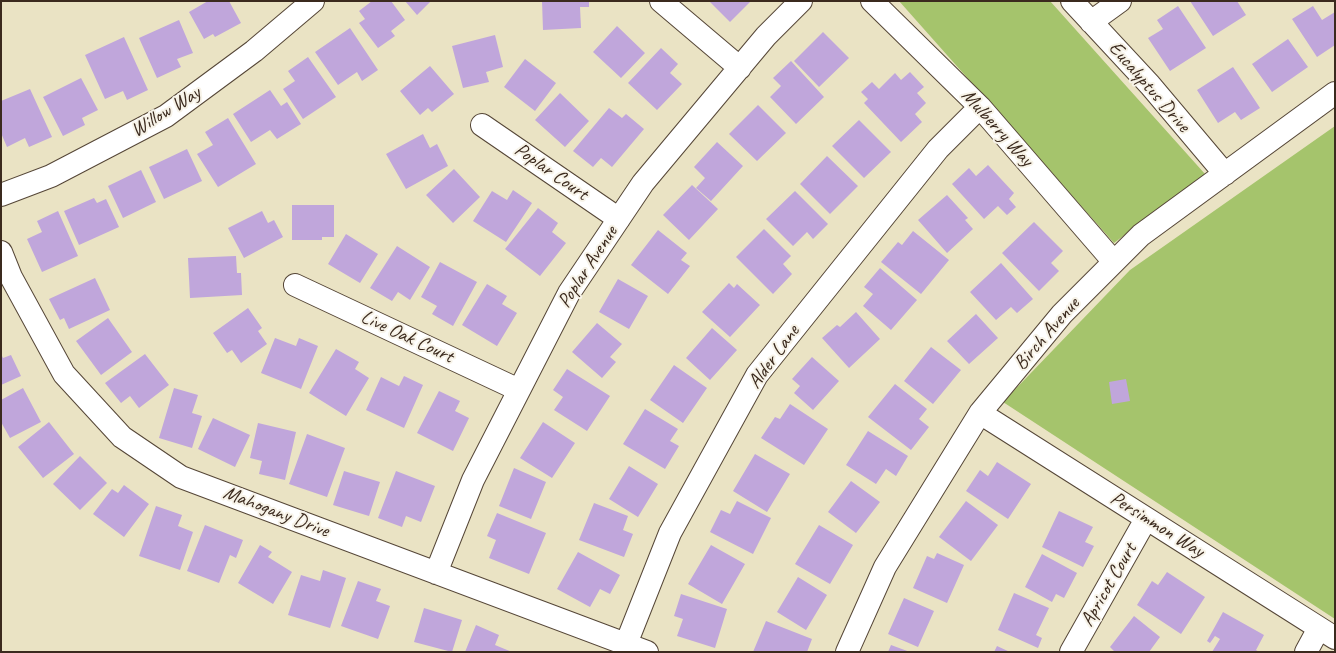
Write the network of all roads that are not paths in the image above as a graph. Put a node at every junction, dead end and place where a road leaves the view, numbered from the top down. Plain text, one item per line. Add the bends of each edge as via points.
1 (313, 1) edge
2 (661, 1) edge
3 (801, 1) edge
4 (872, 1) edge
5 (1072, 1) edge
6 (1120, 1) edge
7 (1092, 22) junction
8 (740, 68) junction
9 (1335, 93) edge
10 (980, 107) junction
11 (482, 125) dead end
12 (1225, 174) junction
13 (1, 195) edge
14 (619, 219) junction
15 (1, 252) edge
16 (1114, 262) junction
17 (294, 285) dead end
18 (519, 390) junction
19 (980, 413) junction
20 (1146, 518) junction
21 (436, 572) junction
22 (1327, 633) edge
23 (626, 644) junction
24 (647, 652) edge
25 (847, 652) edge
26 (1071, 652) edge
27 (1306, 652) edge

1 - 13 street, Willow Way via 254,51 166,116 51,176
2 - 8 street
3 - 8 street, Poplar Avenue
4 - 10 street, Mulberry Way
5 - 7 street, Eucalyptus Drive
6 - 7 street
7 - 12 street, Eucalyptus Drive
8 - 14 street, Poplar Avenue via 643,182
9 - 12 street, Birch Avenue
10 - 16 street, Mulberry Way
10 - 23 street, Alder Lane via 938,149 757,375 670,533
11 - 14 street, Poplar Court
12 - 16 street, Birch Avenue via 1141,235
14 - 18 street, Poplar Avenue via 569,293
15 - 21 street, Mahogany Drive via 11,277 64,374 122,437 181,477
16 - 19 street, Birch Avenue via 1062,314
17 - 18 street, Live Oak Court
18 - 21 street, Poplar Avenue via 473,480
19 - 20 street, Persimmon Way
19 - 25 street, Birch Avenue via 885,567
20 - 22 street, Persimmon Way
20 - 26 street, Apricot Court
21 - 23 street, Mahogany Drive
22 - 27 street
23 - 24 street, Mahogany Drive

